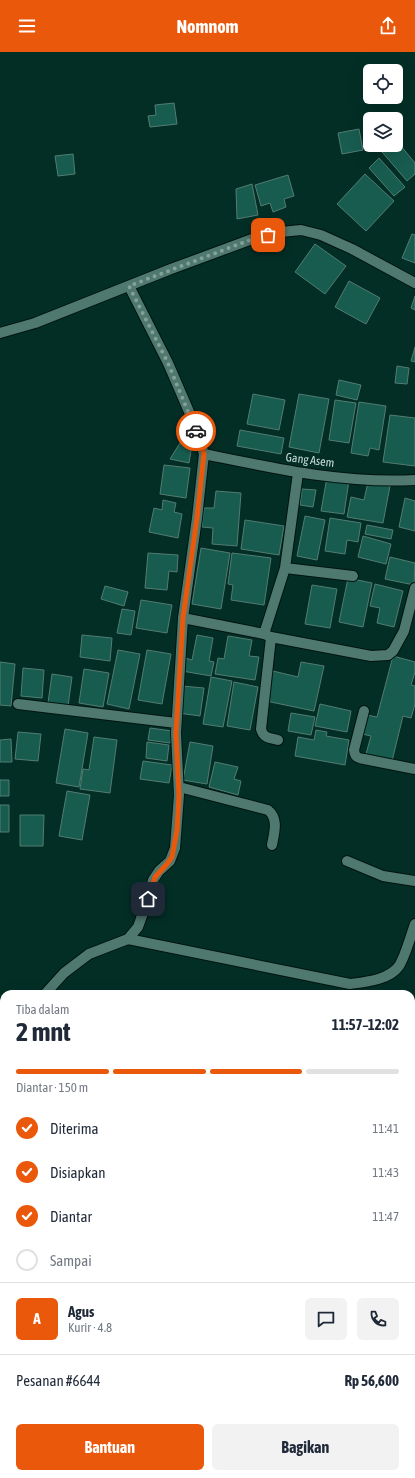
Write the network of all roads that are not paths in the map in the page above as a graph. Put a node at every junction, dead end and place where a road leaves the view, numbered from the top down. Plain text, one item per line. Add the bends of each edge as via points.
1 (415, 283) edge
2 (129, 286) junction
3 (0, 333) edge
4 (204, 454) junction
5 (298, 473) junction
6 (415, 480) edge
7 (284, 568) junction
8 (353, 576) dead end
9 (415, 588) edge
10 (413, 608) edge
11 (183, 618) junction
12 (267, 635) junction
13 (18, 704) dead end
14 (364, 711) dead end
15 (176, 723) junction
16 (278, 740) dead end
17 (415, 768) edge
18 (179, 787) junction
19 (272, 845) dead end
20 (347, 861) dead end
21 (415, 881) edge
22 (415, 924) edge
23 (128, 939) junction
24 (49, 990) edge

1 - 2 street via 322,235 301,230 255,238
2 - 3 street via 35,323
2 - 4 street via 168,363
4 - 5 street, Gang Asem
4 - 11 street
5 - 6 street, Gang Asem via 388,481
5 - 7 street
7 - 8 street
7 - 12 street
9 - 10 street
10 - 12 street via 404,631 388,655 370,656
11 - 12 street
11 - 15 street
12 - 16 street via 261,730 266,737
13 - 15 street
14 - 17 street via 354,750 357,758
15 - 18 street
18 - 19 street via 268,810 274,820
18 - 23 street via 177,830 172,857 153,880 138,927
20 - 21 street via 383,876
22 - 23 street via 399,965 392,973 369,982 350,984
23 - 24 street via 89,954 64,973

